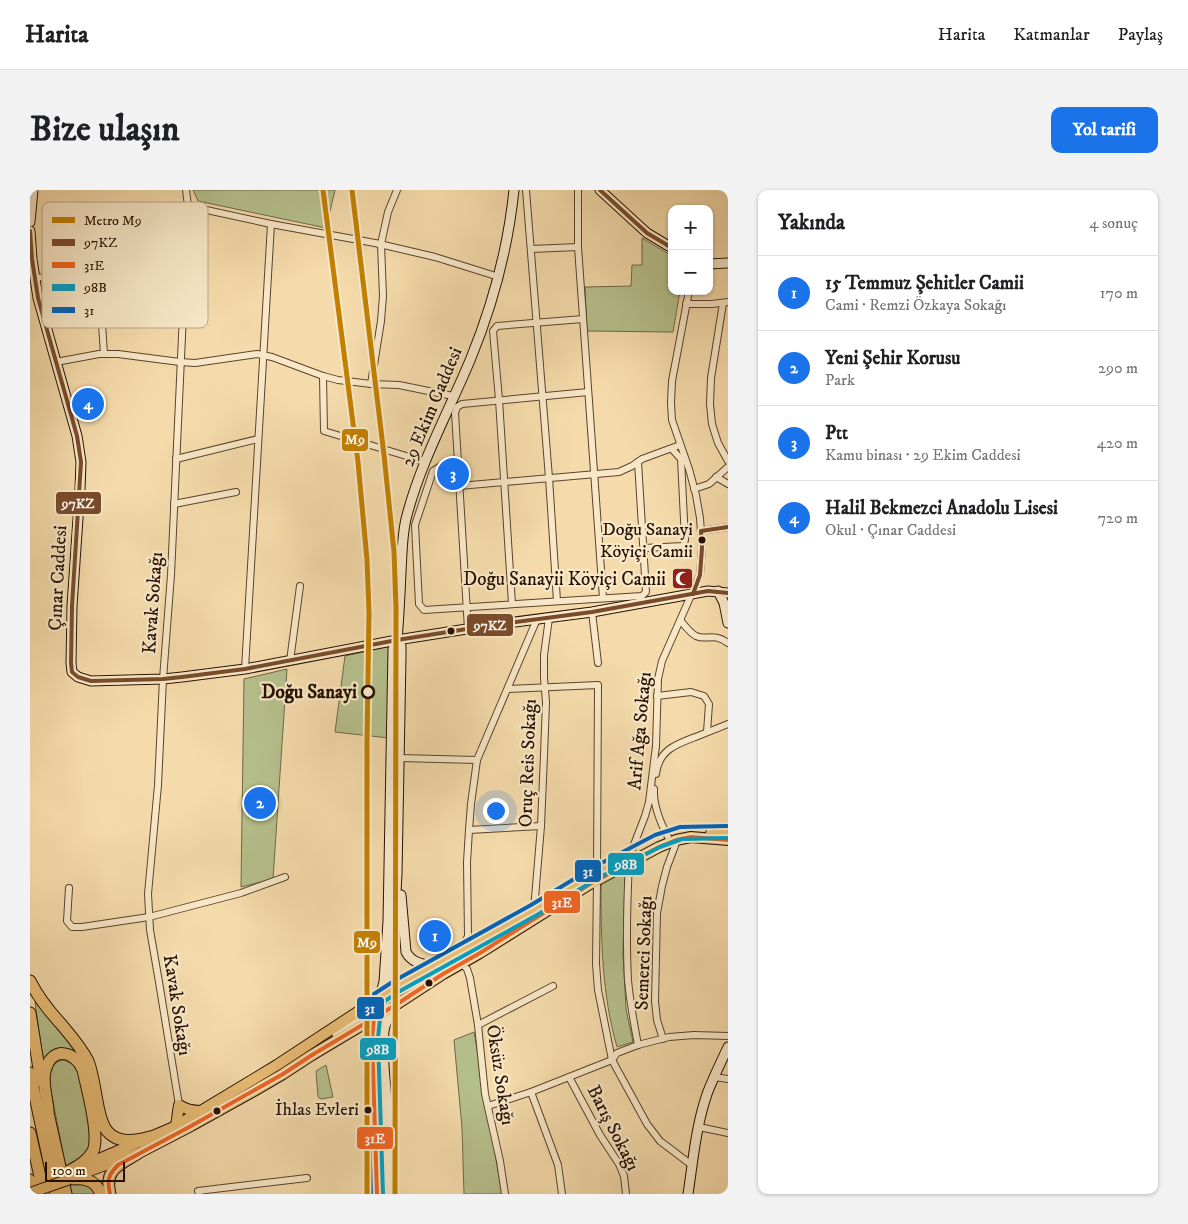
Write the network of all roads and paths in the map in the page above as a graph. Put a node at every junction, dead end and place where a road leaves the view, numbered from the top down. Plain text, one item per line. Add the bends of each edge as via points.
1 (32, 190) edge
2 (397, 190) edge
3 (578, 190) edge
4 (600, 190) edge
5 (514, 192) edge
6 (527, 192) edge
7 (208, 210) edge
8 (30, 222) edge
9 (271, 224) junction
10 (30, 230) edge
11 (381, 244) junction
12 (578, 246) junction
13 (668, 246) edge
14 (531, 249) junction
15 (728, 262) edge
16 (713, 264) edge
17 (42, 277) edge
18 (499, 277) junction
19 (35, 278) junction
20 (688, 295) edge
21 (726, 302) edge
22 (686, 304) junction
23 (42, 312) edge
24 (583, 319) junction
25 (536, 323) junction
26 (46, 328) edge
27 (102, 328) edge
28 (182, 328) edge
29 (104, 354) junction
30 (263, 356) junction
31 (56, 362) junction
32 (180, 362) junction
33 (323, 376) junction
34 (371, 384) junction
35 (588, 392) junction
36 (454, 396) junction
37 (543, 396) junction
38 (499, 400) junction
39 (258, 439) junction
40 (680, 445) junction
41 (672, 448) junction
42 (176, 459) junction
43 (728, 461) edge
44 (426, 462) junction
45 (638, 462) junction
46 (458, 464) junction
47 (728, 467) edge
48 (594, 474) junction
49 (550, 478) junction
50 (716, 478) junction
51 (505, 482) junction
52 (728, 484) edge
53 (459, 486) junction
54 (694, 489) junction
55 (236, 492) dead end
56 (174, 504) junction
57 (728, 527) edge
58 (701, 531) junction
59 (644, 548) junction
60 (300, 586) dead end
61 (718, 591) junction
62 (728, 593) edge
63 (692, 594) junction
64 (603, 598) junction
65 (557, 601) junction
66 (512, 604) junction
67 (467, 607) junction
68 (592, 612) junction
69 (549, 618) junction
70 (537, 619) junction
71 (680, 621) junction
72 (728, 623) edge
73 (468, 628) junction
74 (398, 640) junction
75 (728, 643) edge
76 (290, 661) junction
77 (598, 663) dead end
78 (245, 669) junction
79 (163, 679) junction
80 (545, 688) junction
81 (508, 689) junction
82 (657, 696) junction
83 (728, 724) edge
84 (707, 732) junction
85 (399, 758) junction
86 (477, 760) junction
87 (541, 826) junction
88 (469, 830) junction
89 (728, 832) edge
90 (672, 839) junction
91 (728, 840) edge
92 (629, 859) junction
93 (397, 874) junction
94 (597, 876) junction
95 (285, 877) dead end
96 (69, 888) dead end
97 (534, 910) junction
98 (149, 917) junction
99 (471, 940) junction
100 (461, 963) junction
101 (434, 966) junction
102 (30, 981) edge
103 (391, 983) tunnel mouth
104 (553, 986) dead end
105 (380, 997) junction
106 (394, 1006) junction
107 (30, 1013) edge
108 (374, 1020) junction
109 (478, 1025) junction
110 (357, 1028) junction
111 (728, 1036) edge
112 (372, 1038) junction
113 (663, 1039) junction
114 (638, 1045) junction
115 (728, 1047) edge
116 (612, 1060) junction
117 (30, 1073) edge
118 (569, 1077) junction
119 (714, 1077) junction
120 (728, 1079) edge
121 (260, 1087) junction
122 (530, 1092) junction
123 (179, 1105) junction
124 (488, 1106) junction
125 (48, 1110) junction
126 (202, 1111) junction
127 (176, 1126) junction
128 (699, 1127) junction
129 (728, 1132) edge
130 (30, 1133) edge
131 (150, 1137) junction
132 (388, 1147) junction
133 (137, 1154) junction
134 (692, 1166) junction
135 (70, 1175) junction
136 (307, 1178) dead end
137 (30, 1180) edge
138 (30, 1186) edge
139 (32, 1194) edge
140 (44, 1194) edge
141 (56, 1194) edge
142 (66, 1194) edge
143 (101, 1194) edge
144 (110, 1194) edge
145 (199, 1194) edge
146 (377, 1194) edge
147 (388, 1194) edge
148 (505, 1194) edge
149 (562, 1194) edge
150 (626, 1194) edge
151 (688, 1194) edge

1 - 8 main road
2 - 11 street
3 - 12 street
4 - 13 main road via 647,233
5 - 6 street
5 - 18 main road, 29 Ekim Caddesi
6 - 14 street
7 - 9 street
9 - 11 street
9 - 30 street
10 - 19 main road, Çınar Caddesi
11 - 18 street
11 - 34 street via 383,296
12 - 14 street
12 - 24 street
14 - 25 street
15 - 16 main road
17 - 19 street
18 - 36 main road, 29 Ekim Caddesi
19 - 23 main road, Çınar Caddesi
20 - 22 street, Arif Ağa Sokağı
21 - 22 street
21 - 43 street via 711,378 710,404 715,434
22 - 40 street, Arif Ağa Sokağı via 671,402 672,420
24 - 25 street
24 - 35 street
25 - 37 street
25 - 38 street via 497,326 493,331
26 - 31 main road, Çınar Caddesi
27 - 29 street
28 - 32 street, Kavak Sokağı
29 - 31 street
29 - 32 street
30 - 32 street
30 - 33 street
30 - 39 street
31 - 79 main road, Çınar Caddesi via 81,462 72,606 72,672 91,682
32 - 42 street, Kavak Sokağı
33 - 34 street
33 - 44 street via 324,431
34 - 36 street via 398,385
35 - 37 street
35 - 48 street
36 - 44 main road, 29 Ekim Caddesi
37 - 38 street
37 - 49 street
38 - 46 street via 457,407
38 - 51 street
39 - 42 street
39 - 78 street
40 - 41 street
40 - 54 street, Arif Ağa Sokağı
41 - 45 street
41 - 59 street via 681,459 685,540 683,546
42 - 56 street, Kavak Sokağı
44 - 74 main road, 29 Ekim Caddesi via 406,521
45 - 48 street via 619,472
45 - 59 street
46 - 53 street
46 - 67 street via 441,466 433,471 415,525 419,604 424,610
47 - 50 street
48 - 49 street
48 - 64 street
49 - 51 street
49 - 65 street
50 - 52 street
50 - 54 street
51 - 53 street
51 - 66 street
53 - 67 street
54 - 58 street, Arif Ağa Sokağı
55 - 56 street
56 - 79 street, Kavak Sokağı
57 - 58 street
58 - 63 street, Arif Ağa Sokağı via 700,575
59 - 64 street via 646,592 642,596
60 - 76 street
61 - 62 main road
61 - 63 main road
61 - 72 main road
63 - 68 main road
63 - 71 street, Arif Ağa Sokağı
64 - 65 street
65 - 66 street
66 - 67 street
67 - 73 street
68 - 69 main road
68 - 77 street
69 - 70 main road
69 - 80 street, Oruç Reis Sokağı via 544,655
70 - 73 main road
70 - 81 street
71 - 75 street via 694,636 715,637
71 - 82 street, Arif Ağa Sokağı via 662,661
73 - 74 main road
74 - 76 main road
74 - 85 main road via 401,646
74 - 105 main road via 393,649 388,922
76 - 78 main road
78 - 79 main road
79 - 98 street, Kavak Sokağı
80 - 81 street
80 - 87 street, Oruç Reis Sokağı
80 - 94 street via 598,685
81 - 86 street
82 - 84 street via 691,692 704,696 709,704
82 - 92 street, Arif Ağa Sokağı via 656,746 649,802
83 - 84 street
84 - 90 street via 669,749 656,767 656,808
85 - 86 street
85 - 93 main road
86 - 88 street
87 - 88 street
87 - 97 street, Oruç Reis Sokağı
88 - 99 street via 467,862
89 - 90 main road via 681,833
90 - 91 main road
90 - 92 main road
90 - 113 street, Semerci Sokağı via 675,846 657,913 655,1001
92 - 94 main road
92 - 114 street, Arif Ağa Sokağı via 628,981
93 - 101 main road via 406,952 414,961
93 - 103 main road
94 - 97 main road
94 - 100 main road
94 - 116 street via 598,990
95 - 98 street via 241,893
96 - 98 street via 67,921 72,926
97 - 99 main road
98 - 123 street, Kavak Sokağı
99 - 101 main road
100 - 106 main road
100 - 109 street, Öksüz Sokağı via 470,978
101 - 105 main road
102 - 131 highway via 88,1062 101,1119 108,1132 127,1141
104 - 109 street
105 - 108 main road
105 - 126 main road
106 - 108 main road
106 - 132 main road via 384,1032
107 - 125 highway
108 - 110 main road
108 - 112 main road
108 - 121 main road via 297,1060
108 - 132 main road
109 - 124 street, Öksüz Sokağı
110 - 112 main road
110 - 121 main road
111 - 113 street via 694,1035
112 - 146 main road
113 - 114 street
114 - 116 street via 617,1053
115 - 119 main road
116 - 118 street
116 - 134 street via 651,1130
117 - 141 highway
118 - 122 street
118 - 150 street, Barış Sokağı via 619,1164
119 - 120 street
119 - 128 main road
121 - 133 main road
122 - 124 street
122 - 149 street via 558,1165
123 - 126 main road via 191,1111
123 - 127 main road
124 - 148 street, Öksüz Sokağı
125 - 135 highway via 44,1079 46,1068 55,1056 70,1055 83,1070 95,1143 89,1157
125 - 142 highway
126 - 127 main road
127 - 131 main road
128 - 129 street
128 - 134 main road
130 - 140 highway
131 - 135 main road
132 - 147 main road
133 - 135 main road
133 - 144 highway via 113,1170 108,1179
134 - 151 main road
135 - 138 main road
135 - 139 main road, bridge
135 - 143 highway via 91,1180
136 - 145 street via 198,1191
137 - 139 highway

